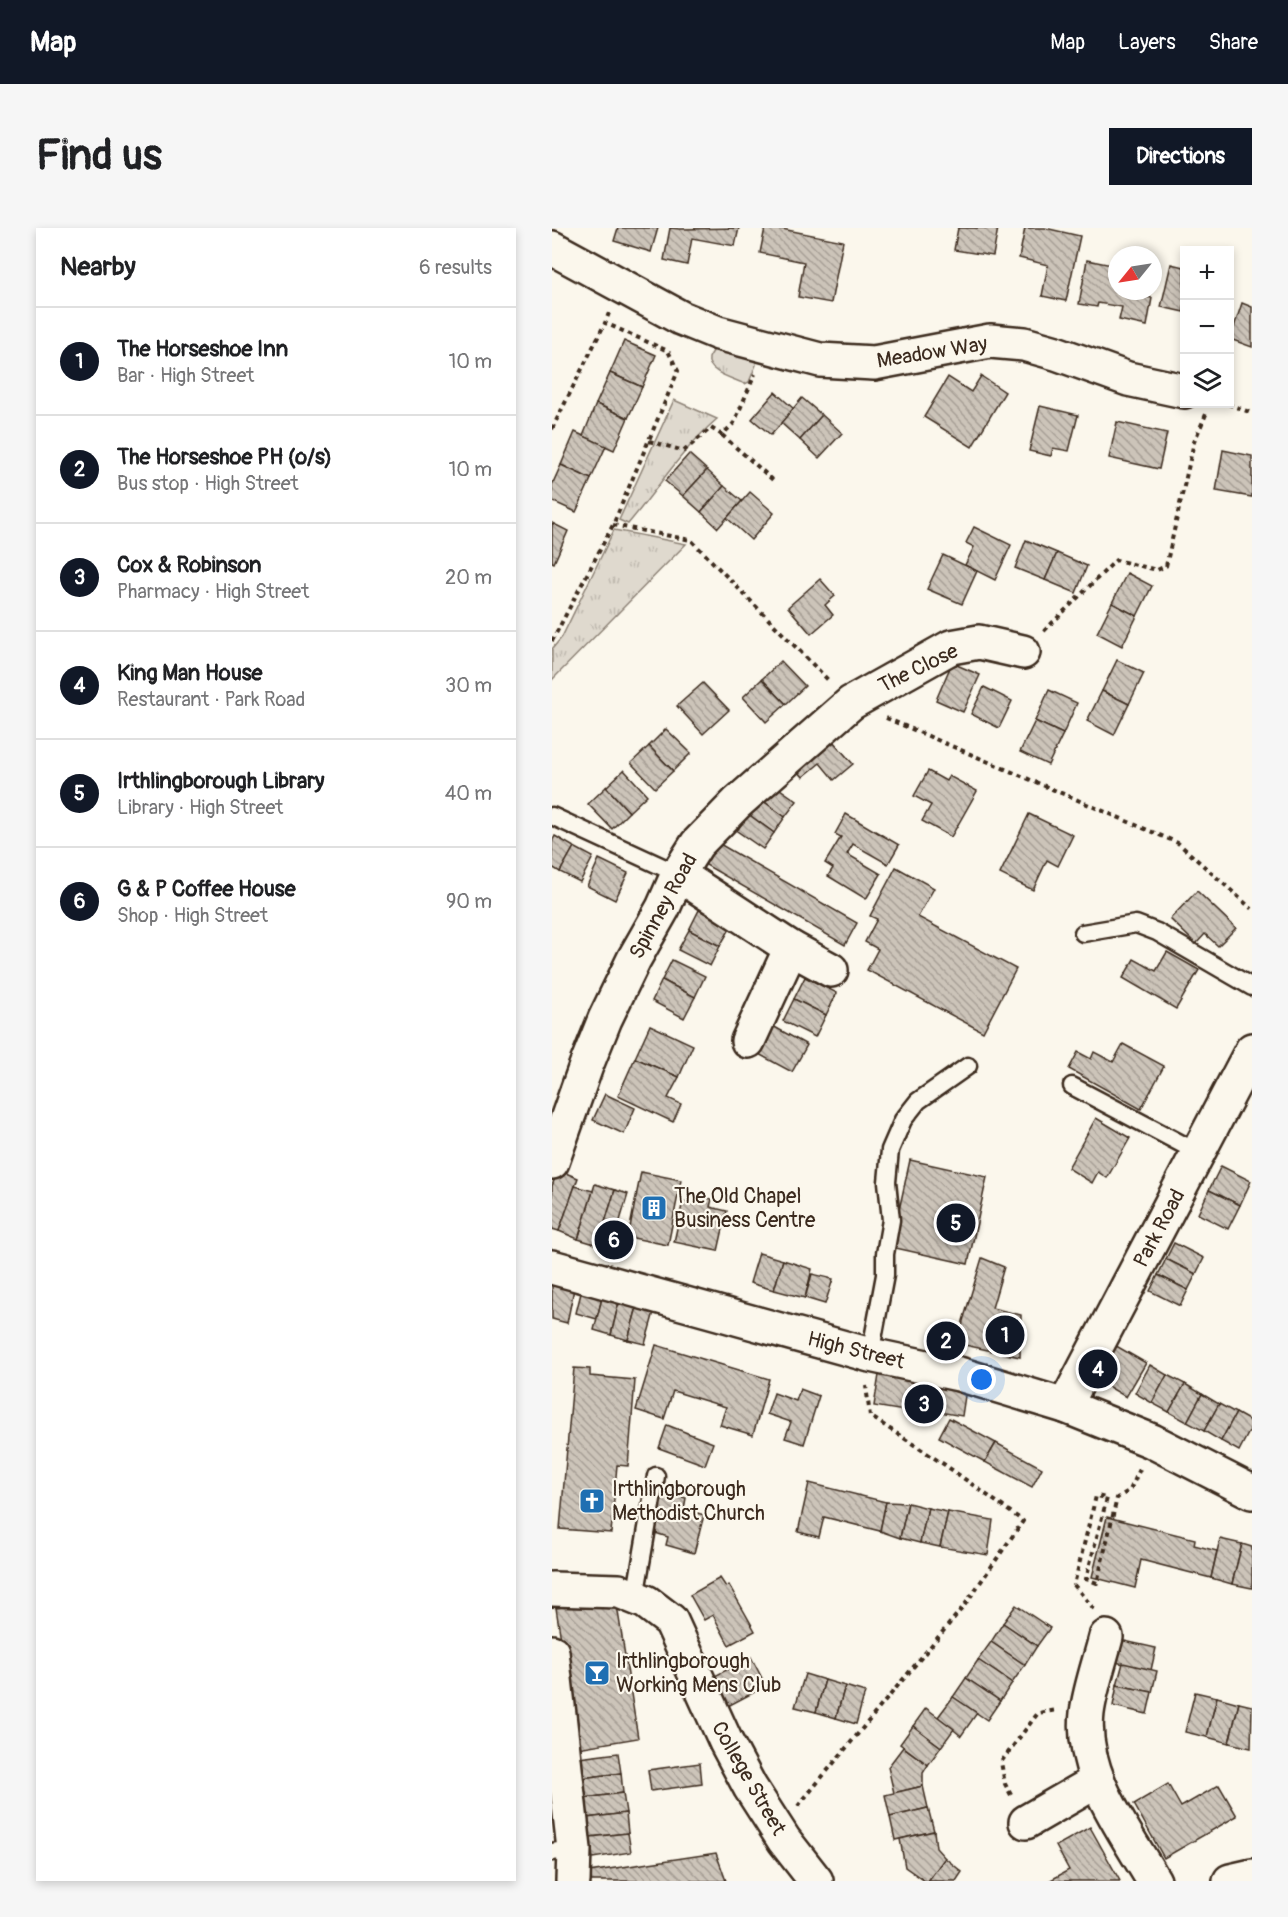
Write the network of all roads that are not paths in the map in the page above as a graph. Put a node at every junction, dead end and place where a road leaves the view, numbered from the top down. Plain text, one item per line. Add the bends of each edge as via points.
1 (552, 248) edge
2 (1180, 390) edge
3 (1023, 652) road end
4 (850, 703) joint
5 (552, 816) edge
6 (678, 874) junction
7 (1083, 933) dead end
8 (791, 948) junction
9 (831, 970) dead end
10 (1252, 987) edge
11 (748, 1041) dead end
12 (1252, 1050) edge
13 (968, 1066) dead end
14 (1244, 1085) edge
15 (1072, 1086) dead end
16 (1198, 1153) junction
17 (552, 1162) edge
18 (552, 1267) edge
19 (867, 1365) junction
20 (1065, 1406) junction
21 (656, 1476) dead end
22 (1252, 1492) edge
23 (552, 1589) edge
24 (635, 1598) junction
25 (1106, 1637) road end
26 (552, 1652) edge
27 (1097, 1781) junction
28 (1026, 1822) road end
29 (563, 1850) edge
30 (1252, 1876) edge
31 (573, 1881) edge
32 (816, 1881) edge
33 (1154, 1881) edge
34 (1230, 1881) edge

1 - 2 street, Meadow Way via 681,318 718,333 820,360 874,363 990,341 1056,352 1128,379
3 - 4 street, The Close via 979,642 951,647
4 - 6 street, Spinney Road via 737,803 697,844
5 - 6 lane
6 - 8 street
6 - 17 street, Spinney Road via 605,1019
7 - 10 lane via 1136,924
8 - 9 street
8 - 11 street
12 - 14 street, Park Road
13 - 19 lane via 918,1101 903,1120 890,1150 887,1182 891,1220 885,1275
14 - 16 street, Park Road
15 - 16 lane
16 - 20 street, Park Road
18 - 19 street, High Street
19 - 20 street, High Street via 959,1374
20 - 22 street, High Street via 1152,1442
21 - 24 lane
23 - 24 street, College Street via 619,1591
24 - 32 street, College Street via 671,1621 750,1787
25 - 27 street via 1077,1710
26 - 29 street
27 - 28 street
27 - 33 street
29 - 31 street
30 - 34 street

